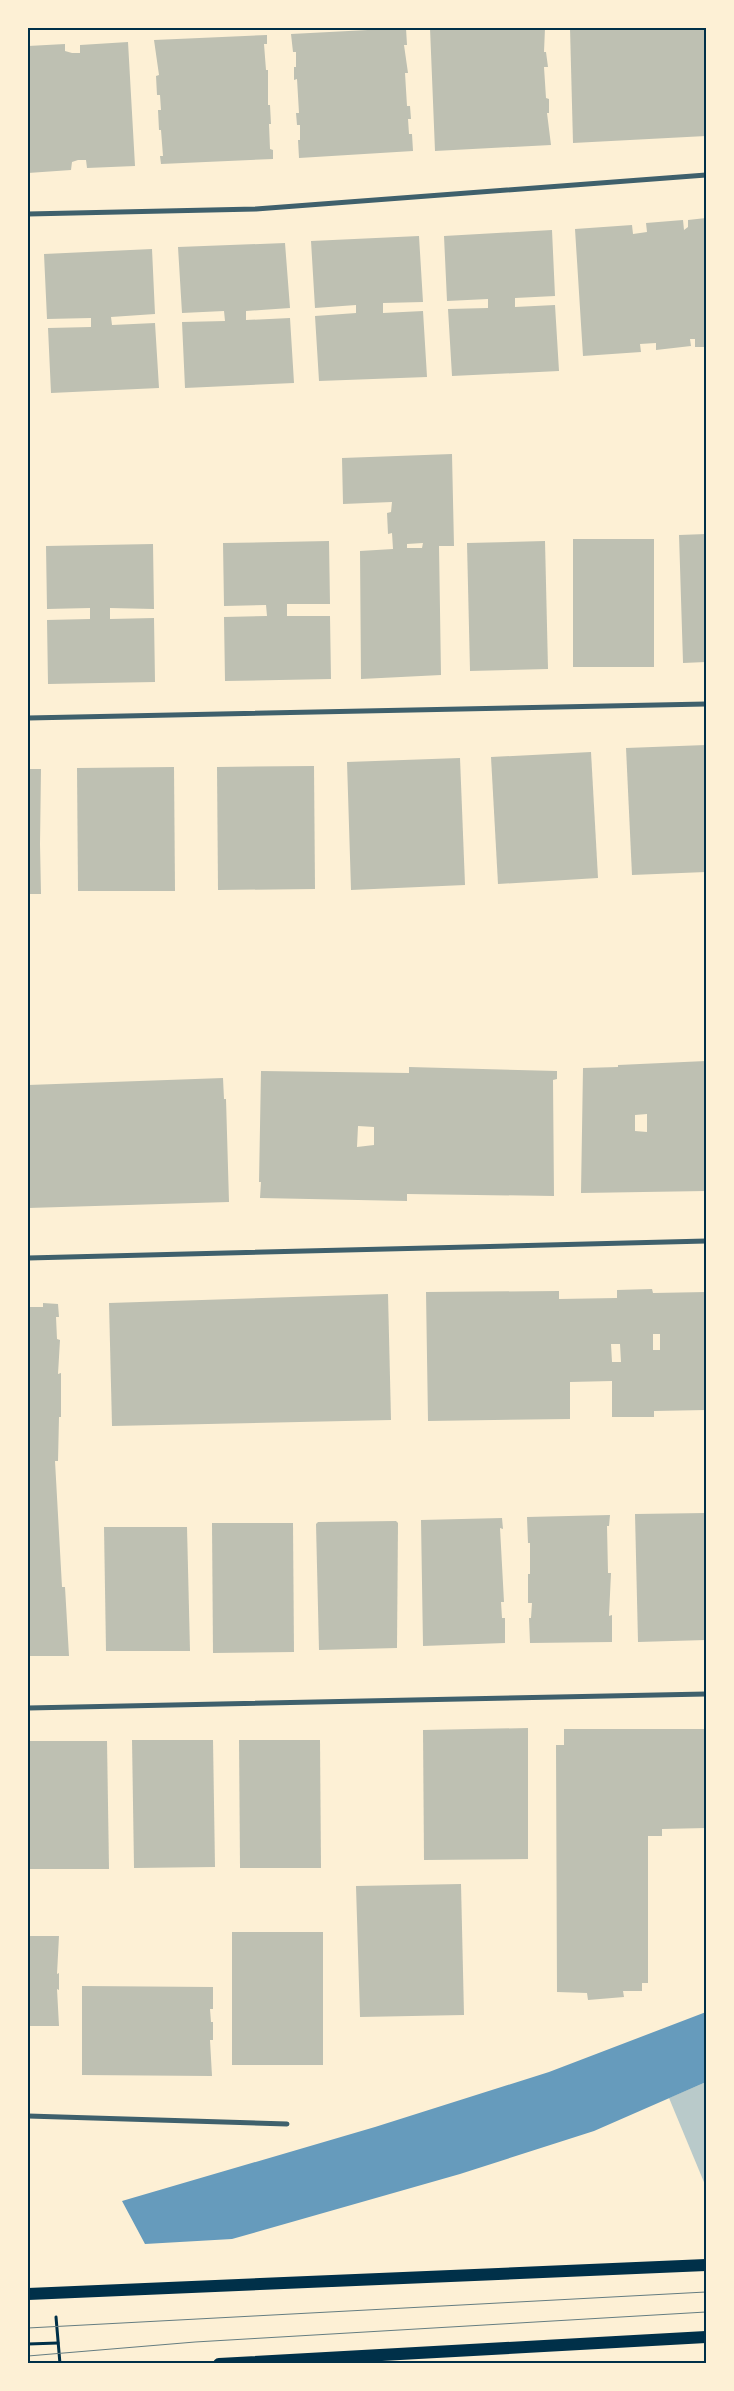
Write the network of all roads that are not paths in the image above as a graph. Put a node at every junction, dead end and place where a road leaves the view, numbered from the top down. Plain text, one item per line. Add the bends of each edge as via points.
1 (706, 175) edge
2 (28, 214) edge
3 (706, 704) edge
4 (28, 718) edge
5 (706, 1241) edge
6 (28, 1258) edge
7 (706, 1694) edge
8 (28, 1708) edge
9 (28, 2116) edge
10 (287, 2124) dead end
11 (706, 2265) edge
12 (28, 2294) edge
13 (706, 2337) edge
14 (218, 2364) edge

1 - 2 street via 256,210
3 - 4 street
5 - 6 street
7 - 8 street
9 - 10 street
11 - 12 main road
13 - 14 main road

